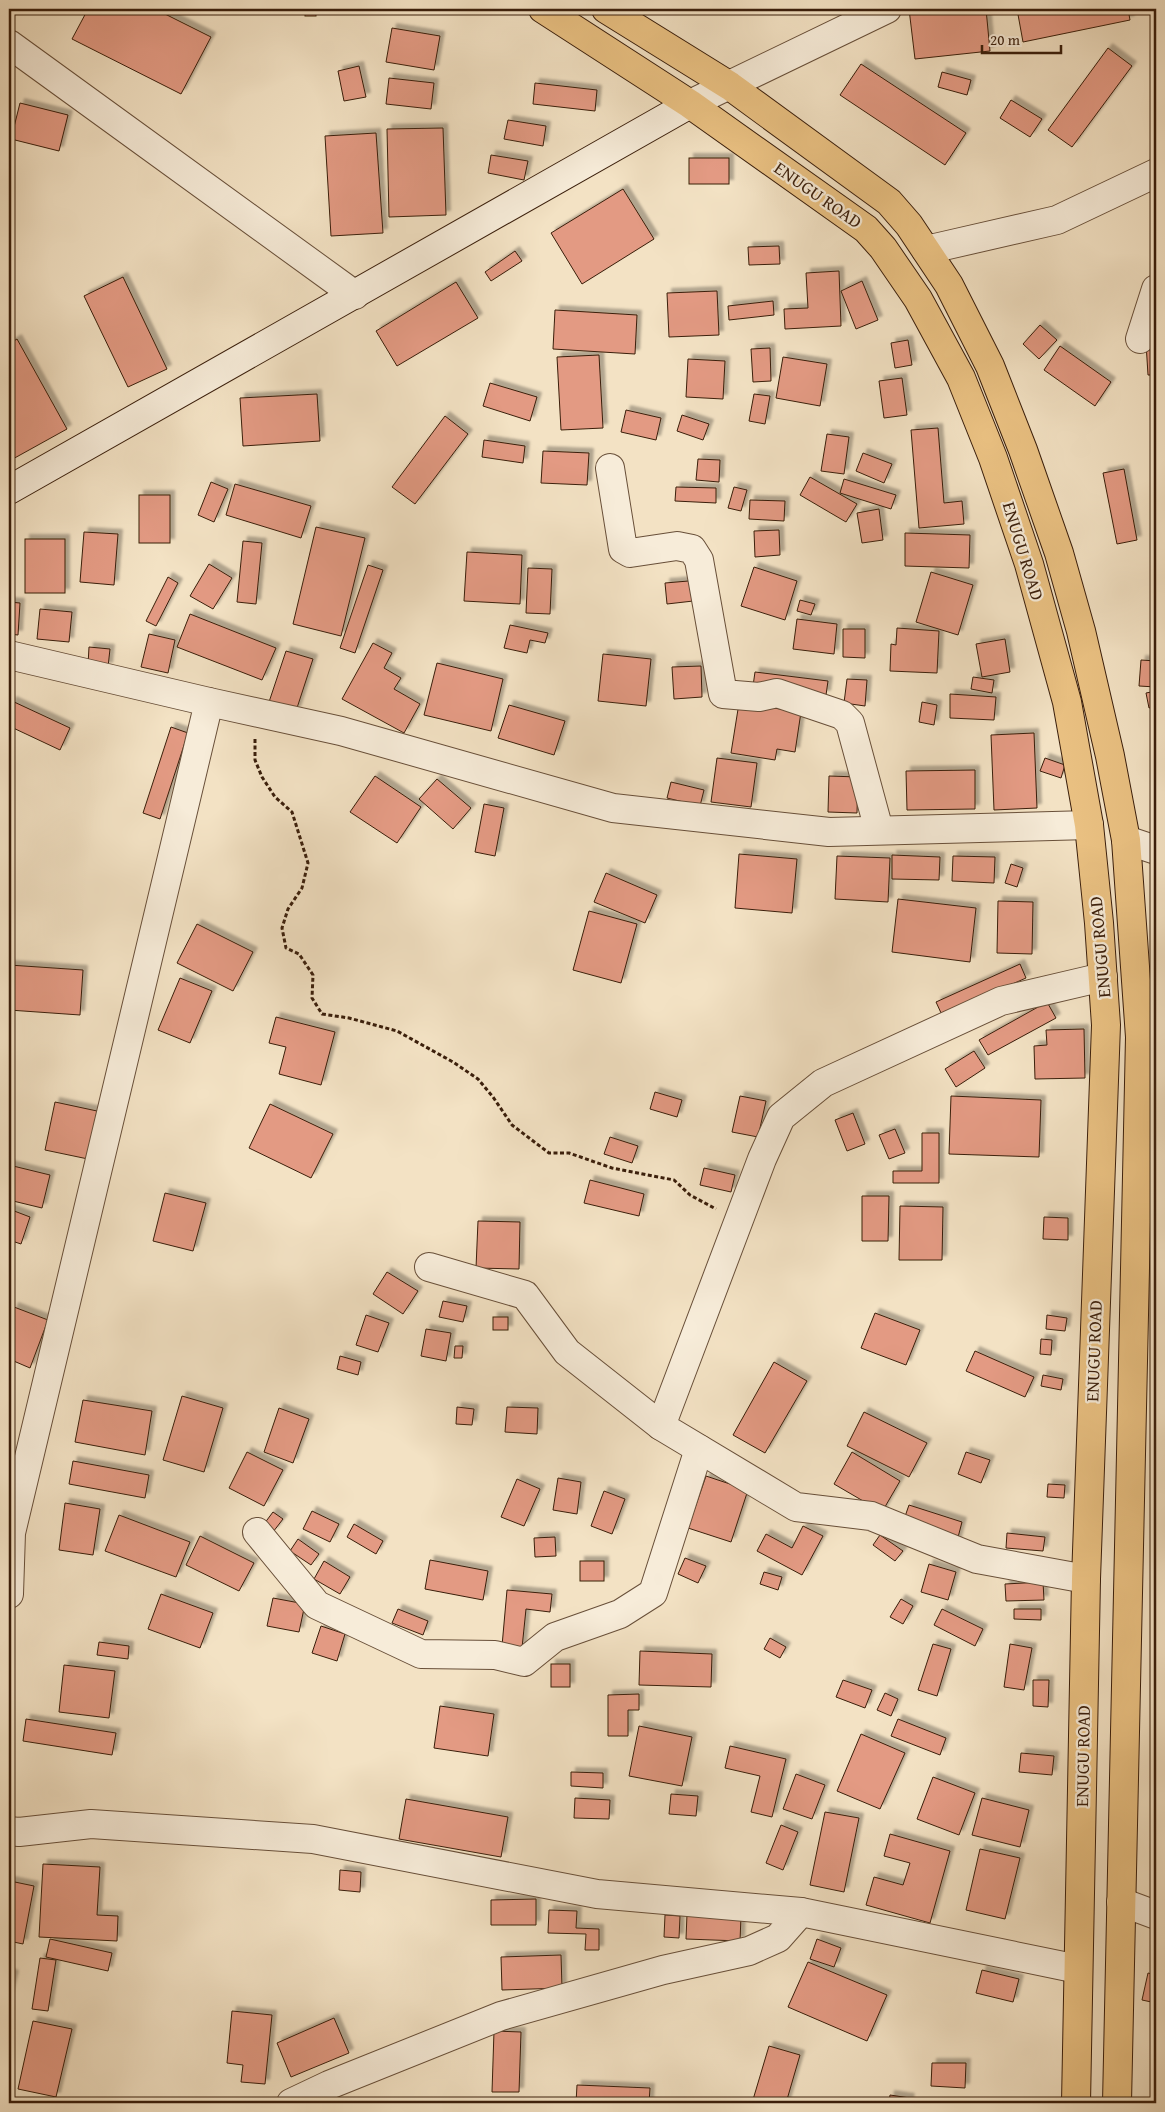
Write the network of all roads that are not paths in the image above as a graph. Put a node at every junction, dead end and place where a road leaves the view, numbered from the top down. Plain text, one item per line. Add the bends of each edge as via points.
1 (543, 9) edge
2 (606, 9) edge
3 (887, 9) edge
4 (9, 44) edge
5 (730, 86) junction
6 (690, 104) junction
7 (1156, 173) edge
8 (926, 250) junction
9 (1156, 289) edge
10 (355, 295) junction
11 (1140, 339) dead end
12 (610, 468) dead end
13 (9, 490) edge
14 (9, 655) edge
15 (209, 702) junction
16 (1089, 824) junction
17 (879, 830) junction
18 (1126, 840) junction
19 (1156, 850) edge
20 (1104, 977) junction
21 (1148, 1040) edge
22 (429, 1267) dead end
23 (662, 1426) junction
24 (699, 1448) junction
25 (257, 1532) dead end
26 (1086, 1579) junction
27 (9, 1594) edge
28 (9, 1831) edge
29 (1121, 1902) junction
30 (801, 1912) junction
31 (1156, 1915) edge
32 (1078, 1969) junction
33 (291, 2103) edge
34 (1076, 2103) edge
35 (1117, 2103) edge

1 - 6 main road, ENUGU ROAD
2 - 5 main road
3 - 5 street
4 - 10 street
5 - 6 street
5 - 8 main road via 888,202
6 - 10 street
6 - 16 main road, ENUGU ROAD via 866,229 883,248 922,307 961,378 993,458 1029,564 1067,702
7 - 8 street via 1057,220
8 - 18 main road via 949,285 990,366 1024,450 1056,544 1081,631
9 - 11 street
10 - 13 street
12 - 17 street via 622,549 630,553 677,546 692,549 699,560 723,694 759,697 777,693 842,715 850,723
14 - 15 street
15 - 17 street via 340,731 613,808 829,832
15 - 27 street via 11,1533
16 - 17 street
16 - 20 main road, ENUGU ROAD
18 - 19 street
18 - 21 main road
20 - 23 street via 1001,1001 823,1083 781,1118 762,1159
20 - 26 main road, ENUGU ROAD via 1106,1025
21 - 29 main road
22 - 23 street via 525,1295 567,1352
23 - 24 street
24 - 25 street via 653,1593 620,1614 555,1637 524,1662 494,1655 420,1654 317,1605
24 - 26 street via 796,1507 871,1516 977,1559
26 - 32 main road, ENUGU ROAD
28 - 30 street via 91,1824 313,1839 597,1894
29 - 31 street
29 - 35 main road
30 - 32 street
30 - 33 street via 778,1938 749,1951 663,1970 501,2016
32 - 34 main road, ENUGU ROAD

